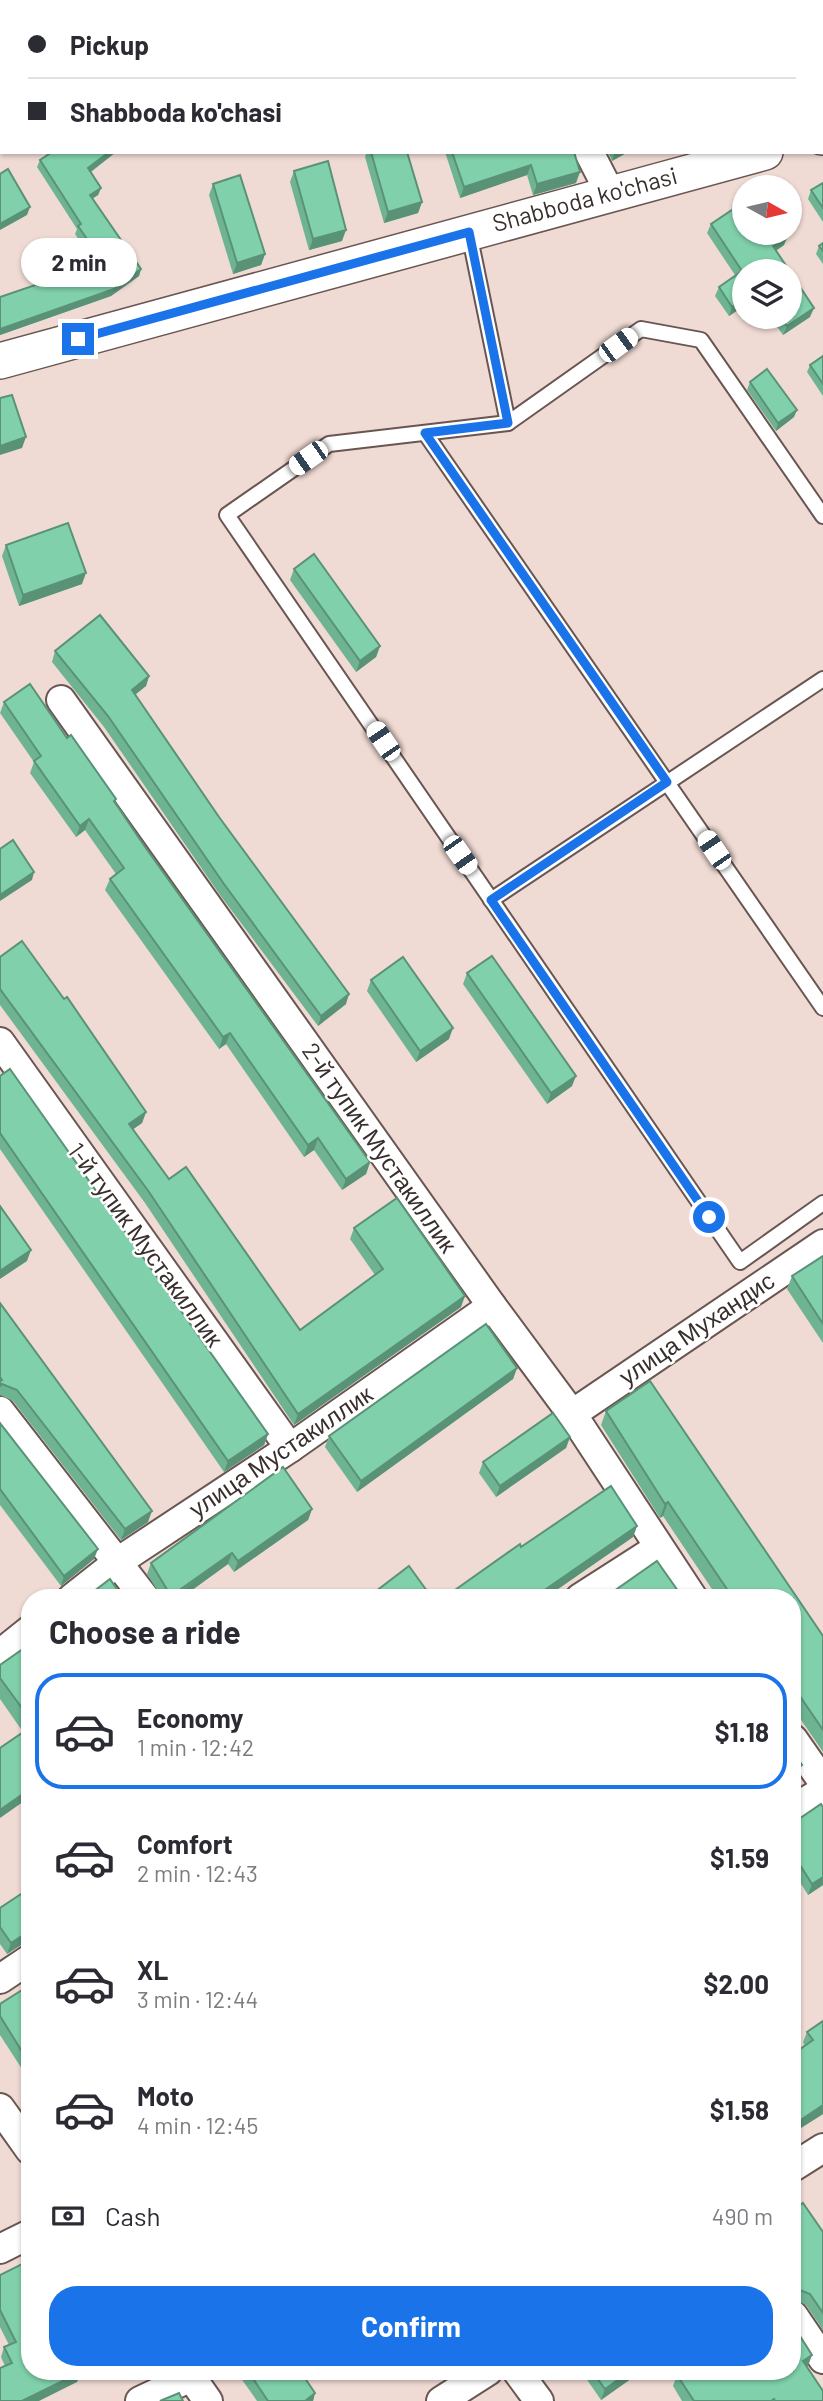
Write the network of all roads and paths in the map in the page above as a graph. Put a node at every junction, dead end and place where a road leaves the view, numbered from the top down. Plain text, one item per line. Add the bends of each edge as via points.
1 (590, 154) edge
2 (757, 154) edge
3 (610, 193) junction
4 (469, 232) junction
5 (0, 361) edge
6 (508, 423) junction
7 (425, 433) junction
8 (823, 516) edge
9 (823, 679) edge
10 (61, 700) dead end
11 (667, 782) junction
12 (491, 900) junction
13 (823, 1009) edge
14 (0, 1042) edge
15 (823, 1203) edge
16 (823, 1244) edge
17 (492, 1307) junction
18 (0, 1412) edge
19 (572, 1414) junction
20 (290, 1448) junction
21 (658, 1548) junction
22 (119, 1561) junction
23 (83, 1589) edge
24 (139, 1589) edge
25 (594, 1589) edge
26 (687, 1589) edge
27 (21, 1637) edge
28 (0, 1654) edge
29 (801, 1750) edge
30 (823, 1782) edge
31 (823, 1791) edge
32 (801, 1804) edge
33 (21, 1965) edge
34 (0, 1979) edge
35 (0, 2108) edge
36 (21, 2137) edge
37 (823, 2148) edge
38 (801, 2162) edge
39 (21, 2239) edge
40 (0, 2249) edge
41 (801, 2327) edge
42 (823, 2359) edge
43 (178, 2380) edge
44 (193, 2380) edge
45 (474, 2380) edge
46 (524, 2380) edge
47 (139, 2401) edge
48 (208, 2401) edge
49 (441, 2401) edge
50 (539, 2401) edge

1 - 3 street
2 - 3 street, Shabboda ko'chasi
3 - 4 street, Shabboda ko'chasi
4 - 5 street, Shabboda ko'chasi
4 - 6 lane
6 - 7 lane
6 - 8 lane via 641,329 701,340
7 - 11 lane
7 - 12 lane via 329,444 227,515
9 - 11 lane
10 - 17 street, 2-й тупик Мустакиллик
11 - 12 lane
11 - 13 lane
12 - 15 lane via 740,1262
14 - 20 street, 1-й тупик Мустакиллик
16 - 19 street, улица Мухандис
17 - 19 street, 2-й тупик Мустакиллик
17 - 20 street, улица Мустакиллик
18 - 22 street
19 - 21 street, 2-й тупик Мустакиллик
20 - 22 street, улица Мустакиллик
21 - 25 street
21 - 26 street, 2-й тупик Мустакиллик
22 - 23 street, улица Мустакиллик
22 - 24 street
27 - 28 street
29 - 30 street
31 - 32 street
33 - 34 street
35 - 36 street
37 - 38 street
39 - 40 street
41 - 42 street
43 - 47 street
44 - 48 street
45 - 49 street
46 - 50 street

